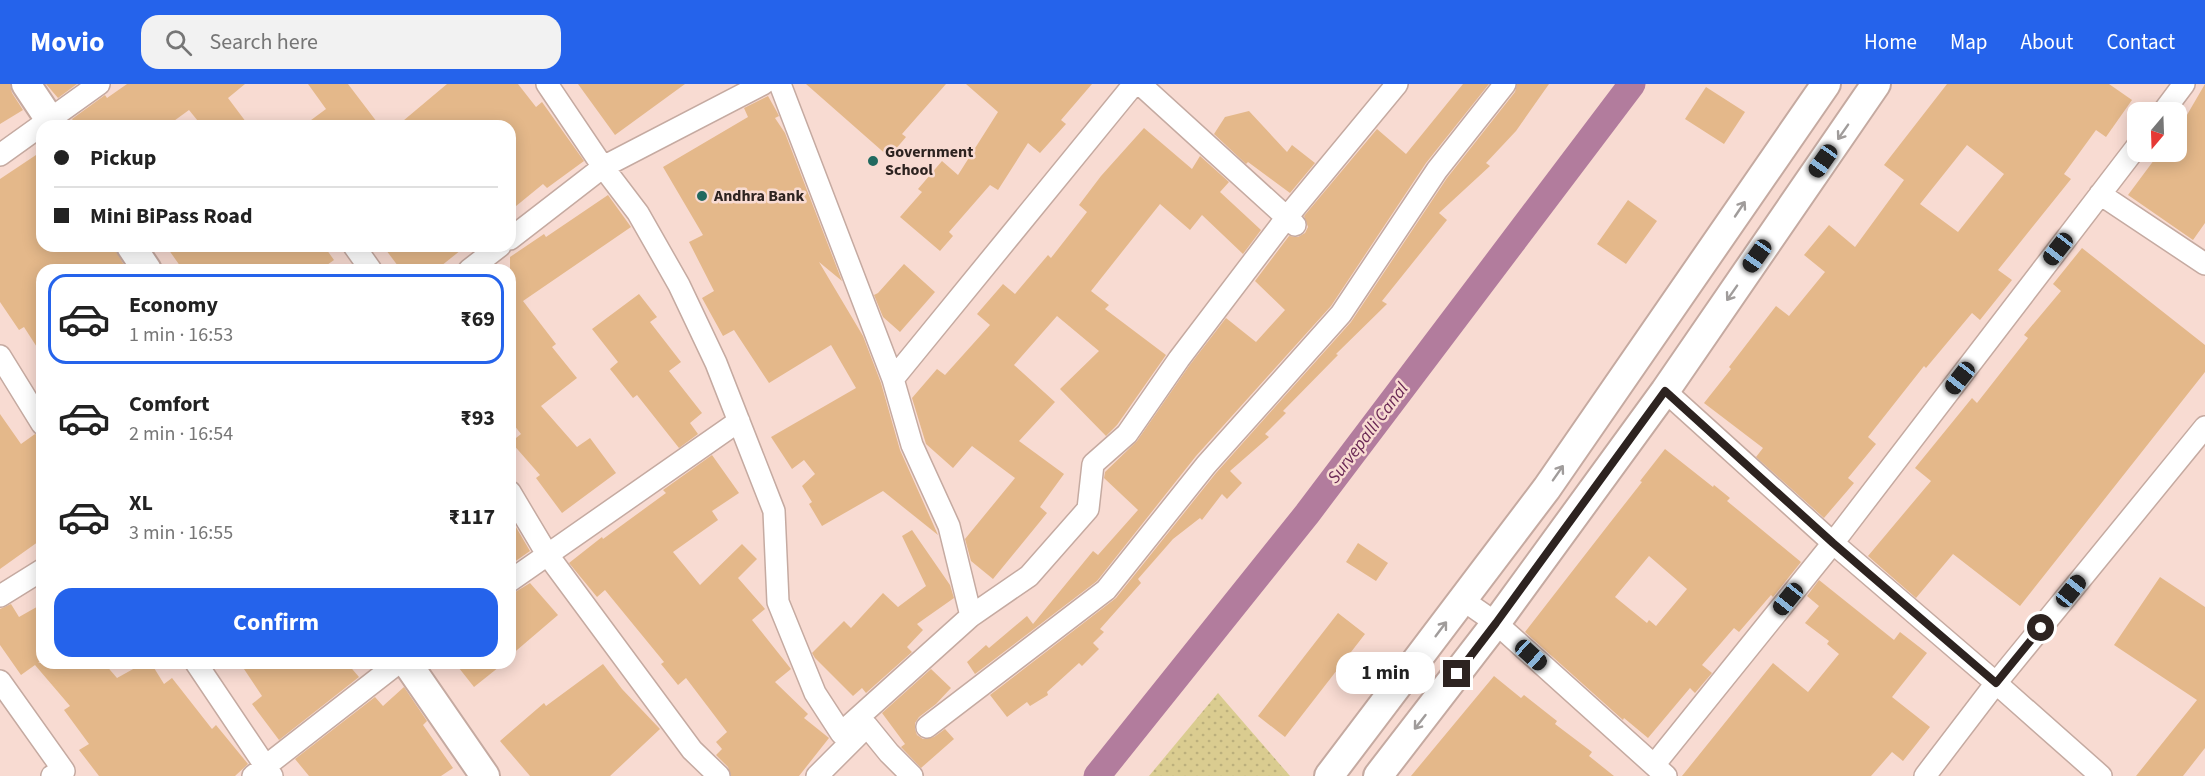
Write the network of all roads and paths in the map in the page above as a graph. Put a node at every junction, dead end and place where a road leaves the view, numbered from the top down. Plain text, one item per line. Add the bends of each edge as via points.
1 (26, 84) edge
2 (99, 84) edge
3 (547, 84) edge
4 (763, 84) edge
5 (780, 84) edge
6 (1134, 84) edge
7 (1140, 84) edge
8 (1397, 84) edge
9 (1504, 84) edge
10 (1826, 84) edge
11 (1876, 84) edge
12 (2184, 84) edge
13 (2170, 102) edge
14 (51, 120) edge
15 (54, 120) edge
16 (36, 132) edge
17 (0, 155) edge
18 (2127, 159) edge
19 (603, 167) junction
20 (2100, 194) junction
21 (1291, 221) junction
22 (516, 233) edge
23 (492, 252) edge
24 (477, 264) edge
25 (2205, 264) edge
26 (0, 356) edge
27 (893, 379) junction
28 (1665, 391) junction
29 (36, 414) edge
30 (739, 421) junction
31 (2205, 427) edge
32 (516, 502) edge
33 (1833, 543) junction
34 (547, 554) junction
35 (36, 574) edge
36 (516, 577) edge
37 (0, 596) edge
38 (1463, 600) junction
39 (971, 616) junction
40 (1496, 623) junction
41 (200, 669) edge
42 (391, 669) edge
43 (411, 669) edge
44 (0, 681) edge
45 (1996, 683) junction
46 (867, 726) junction
47 (927, 727) dead end
48 (841, 733) junction
49 (1660, 770) edge
50 (264, 773) edge
51 (61, 774) edge
52 (485, 776) edge
53 (719, 776) edge
54 (818, 776) edge
55 (912, 776) edge
56 (1329, 776) edge
57 (1378, 776) edge
58 (1925, 776) edge
59 (2101, 776) edge

1 - 14 main road
2 - 15 street
3 - 19 street
4 - 19 street
5 - 27 street
6 - 27 street
7 - 21 street
8 - 21 street
9 - 47 street via 1437,170 1341,314 1206,465 1106,590
38 -> 10 main road via 1547,488
11 -> 28 main road
12 - 13 street
16 - 17 street
18 - 20 street
19 - 22 street
19 - 30 street via 638,213 679,285
20 - 25 street
20 - 33 street
21 - 39 street via 1179,359 1127,434 1093,464 1088,509 1029,576
23 - 24 street
26 - 29 street
27 - 39 street via 912,445 949,526
28 - 33 street
28 - 40 main road
30 - 34 street
30 - 48 street via 774,511 778,602 815,693
31 - 45 street
32 - 34 street
33 - 45 street
33 - 49 street
34 - 36 street
34 - 53 street via 692,750
35 - 37 street
38 - 40 street
56 -> 38 main road
39 - 48 street
40 - 49 street
40 -> 57 main road
41 - 50 street
42 - 50 street
43 - 52 main road
44 - 51 street
45 - 58 street
45 - 59 street
46 - 48 street
46 - 54 street
46 - 55 street

